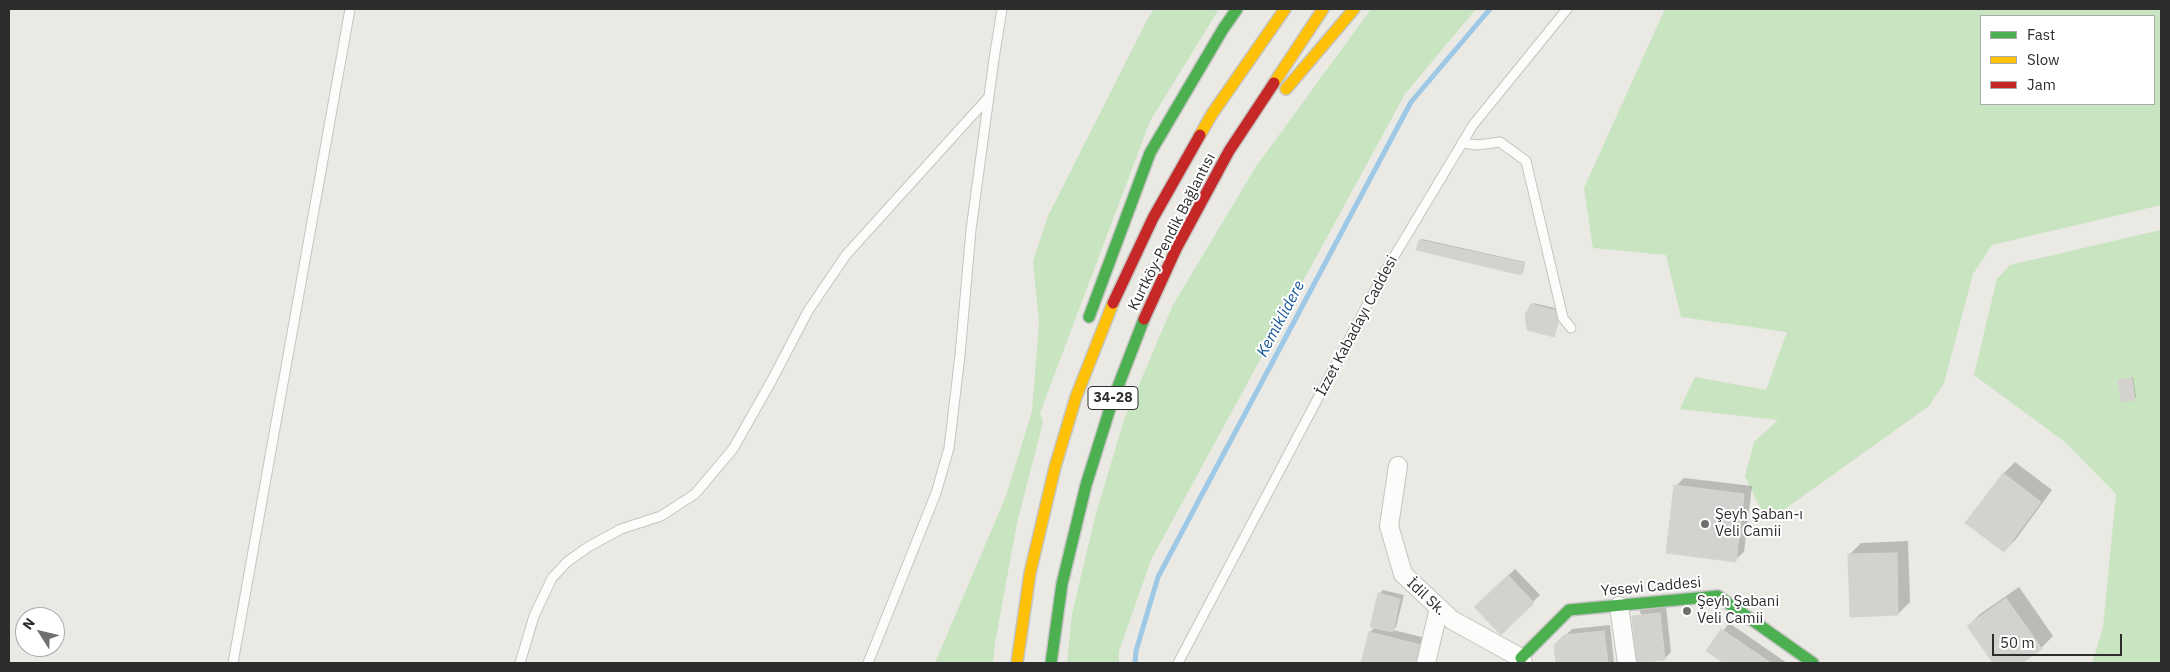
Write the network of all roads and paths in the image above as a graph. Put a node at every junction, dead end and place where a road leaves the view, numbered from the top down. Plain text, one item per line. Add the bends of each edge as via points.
1 (350, 9) edge
2 (1002, 9) edge
3 (1237, 9) edge
4 (1285, 9) edge
5 (1323, 9) edge
6 (1354, 9) edge
7 (1567, 9) edge
8 (988, 98) junction
9 (1462, 143) junction
10 (1230, 151) junction
11 (1570, 328) dead end
12 (1086, 331) dead end
13 (1083, 350) dead end
14 (1076, 397) junction
15 (1398, 466) dead end
16 (1619, 606) junction
17 (1439, 608) junction
18 (1522, 661) edge
19 (233, 663) edge
20 (520, 663) edge
21 (868, 663) edge
22 (1017, 663) edge
23 (1051, 663) edge
24 (1178, 663) edge
25 (1426, 663) edge
26 (1627, 663) edge
27 (1813, 663) edge

1 - 19 lane
2 - 8 lane
3 - 12 main road via 1150,153
4 - 14 main road, Kurtköy-Pendik Bağlantısı / 34-28 via 1212,114 1153,218 1114,302
5 - 10 main road, Kurtköy-Pendik Bağlantısı / 34-28
6 - 10 main road
7 - 9 lane, İzzet Kabadayı Caddesi
8 - 20 lane via 846,255 808,311 733,449 695,494 661,516 621,529 588,547 552,578 534,616
8 - 21 lane via 949,448 936,494
9 - 11 lane via 1500,142 1526,161 1563,318
9 - 24 lane, İzzet Kabadayı Caddesi via 1383,275
10 - 23 main road, Kurtköy-Pendik Bağlantısı / 34-28 via 1168,267 1112,402 1086,485 1062,584
13 - 14 main road
14 - 22 main road, Kurtköy-Pendik Bağlantısı / 34-28 via 1030,573
15 - 17 street, İdil Sk. via 1389,526 1391,535 1403,574
16 - 18 main road, Yesevi Caddesi via 1569,610
16 - 26 street
16 - 27 main road, Yesevi Caddesi via 1718,596
17 - 18 street, İdil Sk. via 1452,620
17 - 25 street

